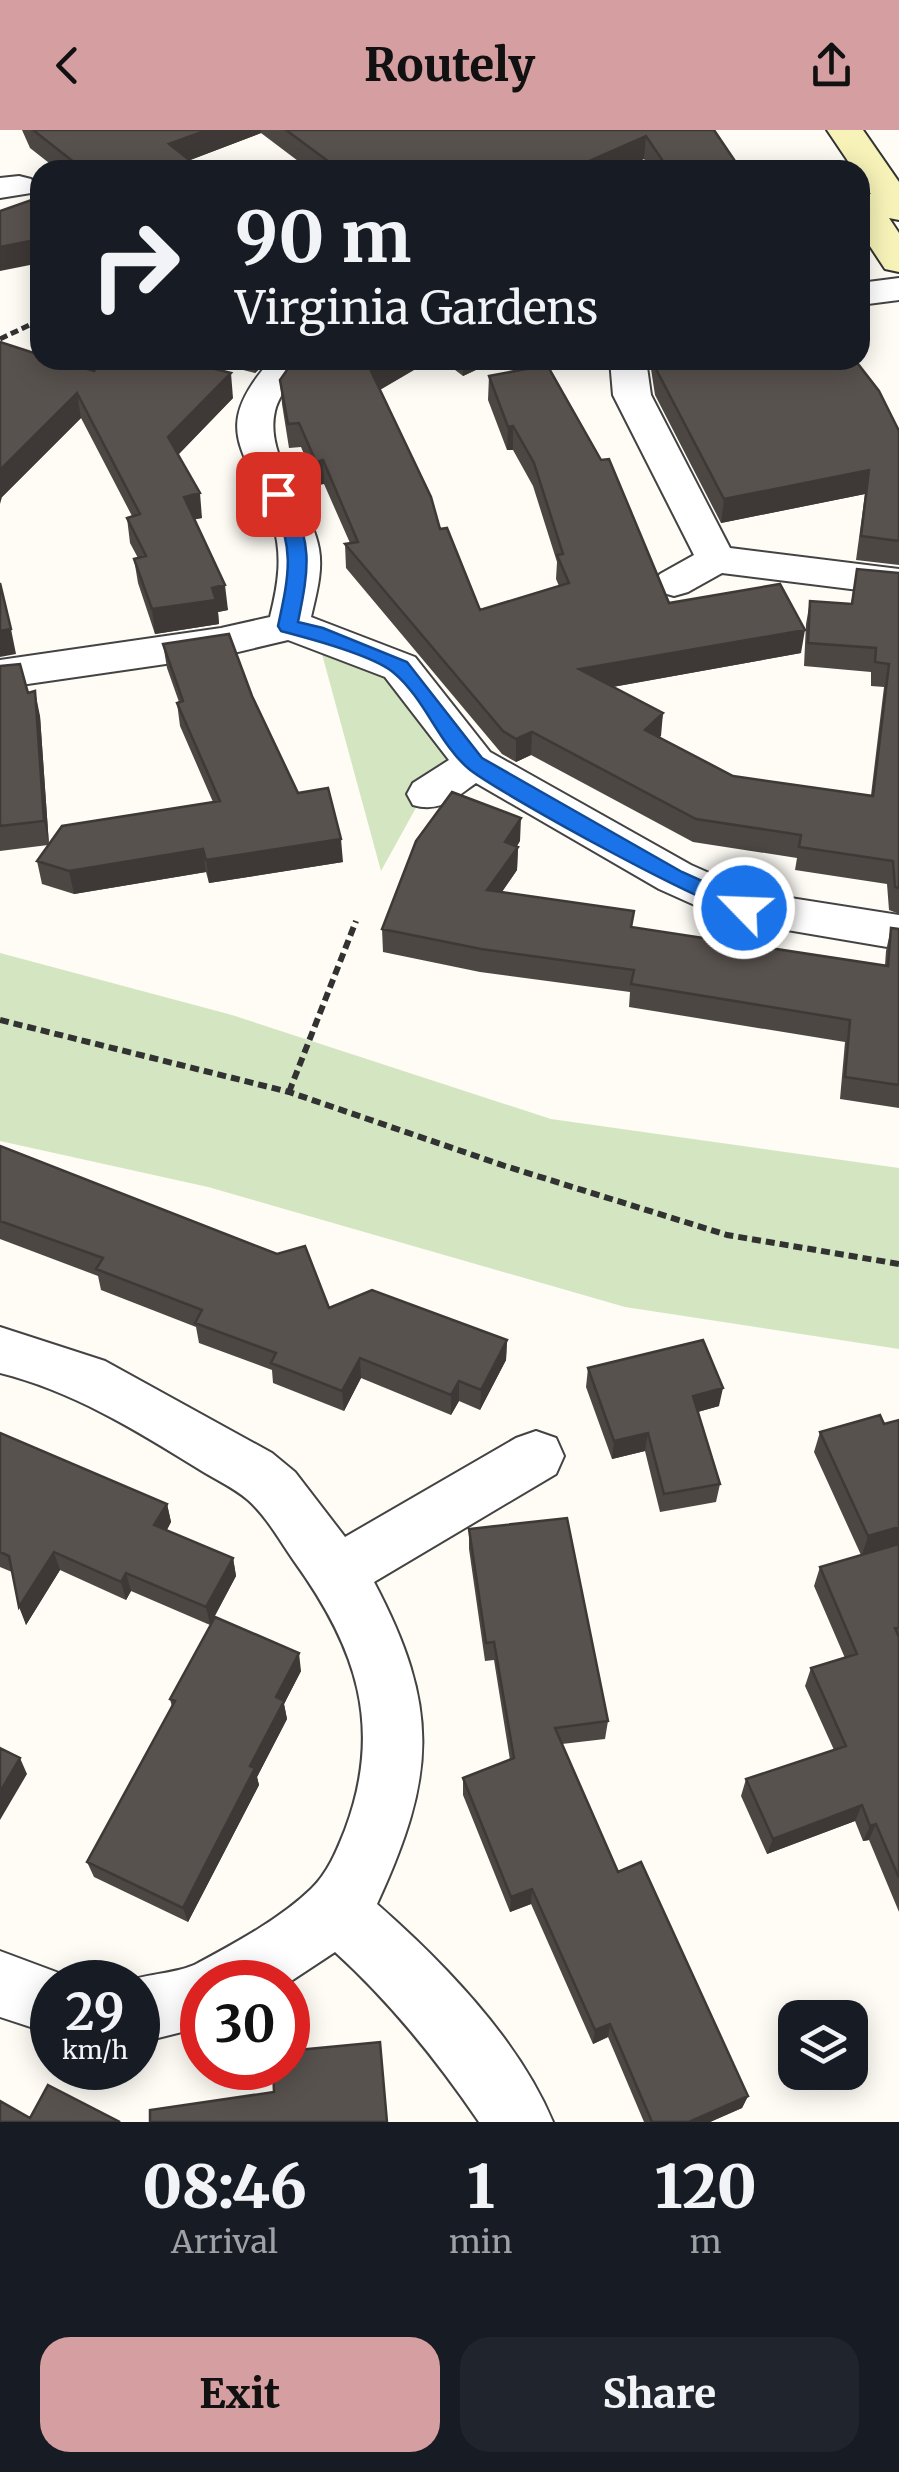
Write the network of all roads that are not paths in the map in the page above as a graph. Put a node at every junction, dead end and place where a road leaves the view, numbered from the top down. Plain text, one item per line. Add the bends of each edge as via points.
1 (810, 130) edge
2 (845, 130) edge
3 (830, 160) edge
4 (866, 160) edge
5 (870, 167) edge
6 (899, 209) edge
7 (870, 219) edge
8 (899, 261) edge
9 (899, 289) edge
10 (870, 293) edge
11 (629, 370) edge
12 (263, 378) edge
13 (716, 559) junction
14 (899, 582) edge
15 (674, 583) dead end
16 (288, 626) junction
17 (0, 674) edge
18 (475, 763) junction
19 (429, 794) dead end
20 (899, 932) edge
21 (0, 1350) edge
22 (536, 1456) dead end
23 (338, 1572) junction
24 (336, 1910) junction
25 (266, 1960) edge
26 (0, 1984) edge
27 (30, 1994) edge
28 (519, 2122) edge

1 - 3 street
2 - 4 street
5 - 6 street
7 - 8 street
9 - 10 street
11 - 13 street via 632,395
12 - 16 street via 258,451 299,549
13 - 14 street
13 - 15 street
16 - 17 street
16 - 18 street via 400,667
18 - 19 street
18 - 20 street via 675,877 744,908
21 - 23 street via 144,1405 269,1483
22 - 23 street
23 - 24 street via 384,1660 394,1755 386,1803
24 - 25 street
24 - 28 street via 402,1970
26 - 27 street

